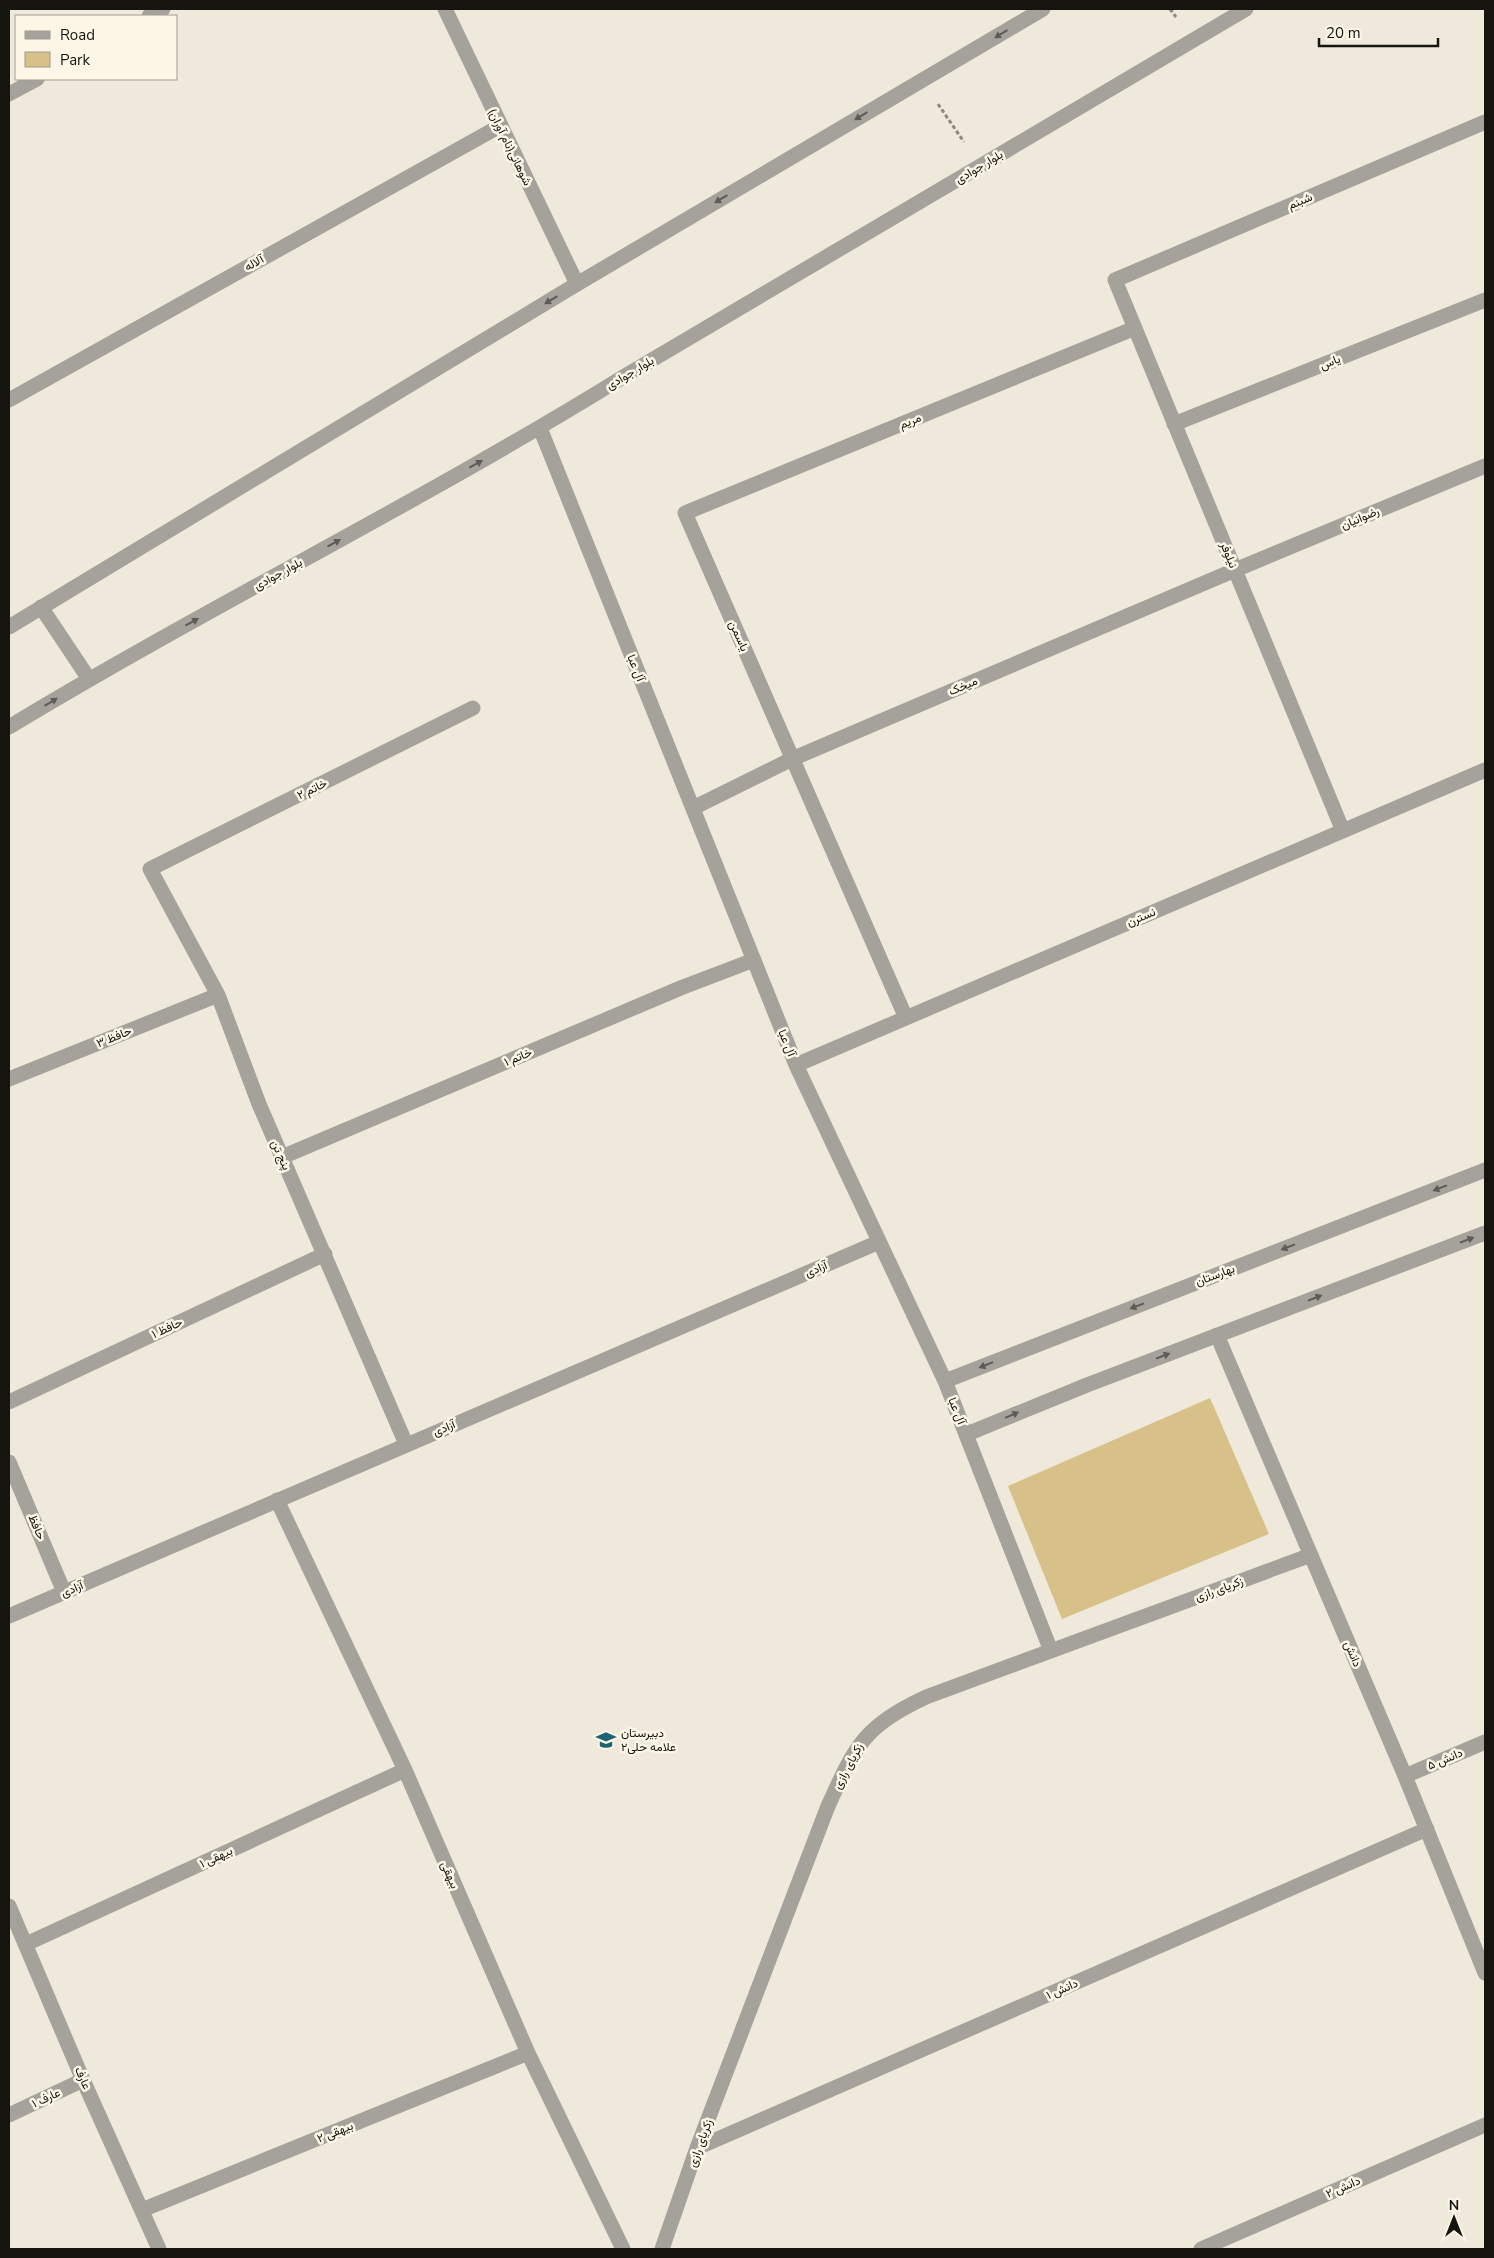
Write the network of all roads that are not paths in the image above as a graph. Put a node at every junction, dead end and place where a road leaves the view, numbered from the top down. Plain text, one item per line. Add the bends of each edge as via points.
1 (163, 9) edge
2 (445, 9) edge
3 (1042, 9) edge
4 (1246, 9) edge
5 (151, 15) edge
6 (35, 80) edge
7 (9, 94) edge
8 (1485, 122) edge
9 (500, 126) junction
10 (1115, 280) joint
11 (577, 284) junction
12 (1485, 300) edge
13 (1135, 328) junction
14 (9, 400) edge
15 (1174, 424) junction
16 (540, 428) junction
17 (1485, 466) edge
18 (685, 513) joint
19 (1235, 570) junction
20 (41, 607) junction
21 (9, 627) edge
22 (89, 679) junction
23 (473, 708) dead end
24 (9, 727) edge
25 (792, 760) junction
26 (1485, 770) edge
27 (693, 808) junction
28 (1342, 831) junction
29 (150, 869) joint
30 (754, 960) junction
31 (218, 995) junction
32 (906, 1018) junction
33 (796, 1065) junction
34 (9, 1079) edge
35 (282, 1157) junction
36 (1485, 1170) edge
37 (1485, 1233) edge
38 (879, 1242) junction
39 (325, 1254) junction
40 (1217, 1336) junction
41 (945, 1382) junction
42 (9, 1402) edge
43 (967, 1434) junction
44 (406, 1444) junction
45 (9, 1462) edge
46 (277, 1500) junction
47 (1310, 1555) junction
48 (64, 1592) junction
49 (9, 1616) edge
50 (1051, 1651) junction
51 (1485, 1742) edge
52 (405, 1770) junction
53 (1405, 1776) junction
54 (1427, 1829) junction
55 (9, 1906) edge
56 (26, 1944) junction
57 (1485, 1973) edge
58 (528, 2053) junction
59 (83, 2080) junction
60 (9, 2115) edge
61 (1485, 2125) edge
62 (698, 2148) junction
63 (142, 2210) junction
64 (159, 2249) edge
65 (624, 2249) edge
66 (662, 2249) edge
67 (1201, 2249) edge

1 - 5 street
2 - 9 street, شوهانی(نام آوران)
3 -> 11 street
4 - 16 street, بلوار جوادی
6 - 7 street
8 - 10 street, شبنم
9 - 11 street, شوهانی(نام آوران)
9 - 14 street, آلاله
10 - 13 street, نیلوفر
11 -> 20 street
12 - 15 street, یاس
13 - 15 street, نیلوفر
13 - 18 street, مریم
15 - 19 street, نیلوفر
22 -> 16 street, بلوار جوادی
16 - 27 street, آل عبا
17 - 19 street, رضوانیان
18 - 25 street, یاسمن
19 - 25 street, میخک
19 - 28 street, نیلوفر
20 - 21 street
20 - 22 street
24 -> 22 street, بلوار جوادی
23 - 29 street, خاتم ۲
25 - 27 street, میخک
25 - 32 street, یاسمن
26 - 28 street, نسترن
27 - 30 street, آل عبا
28 - 32 street, نسترن
29 - 31 street, پنج تن
30 - 33 street, آل عبا
30 - 35 street, خاتم ۱ via 665,994
31 - 34 street, حافظ ۳
31 - 35 street, پنج تن
32 - 33 street, نسترن
33 - 38 street, آل عبا
35 - 39 street, پنج تن
36 -> 41 street, بهارستان
40 -> 37 street
38 - 41 street, آل عبا
38 - 44 street, آزادی
39 - 42 street, حافظ ۱
39 - 44 street, پنج تن
43 -> 40 street
40 - 47 street, دانش
41 - 43 street, آل عبا
43 - 50 street, آل عبا
44 - 46 street, آزادی
45 - 48 street, حافظ
46 - 48 street, آزادی
46 - 52 street, بیهقی
47 - 50 street, زکریای رازی
47 - 53 street, دانش
48 - 49 street, آزادی
50 - 62 street, زکریای رازی via 912,1703 883,1719 861,1741 844,1770 822,1821
51 - 53 street, دانش ۵
52 - 56 street, بیهقی ۱
52 - 58 street, بیهقی
53 - 54 street, دانش
54 - 57 street, دانش
54 - 62 street, دانش ۱
55 - 56 street, عارف
56 - 59 street, عارف
58 - 63 street, بیهقی ۲
58 - 65 street, بیهقی
59 - 60 street, عارف ۱
59 - 63 street, عارف
61 - 67 street, دانش ۲
62 - 66 street, زکریای رازی
63 - 64 street, عارف

